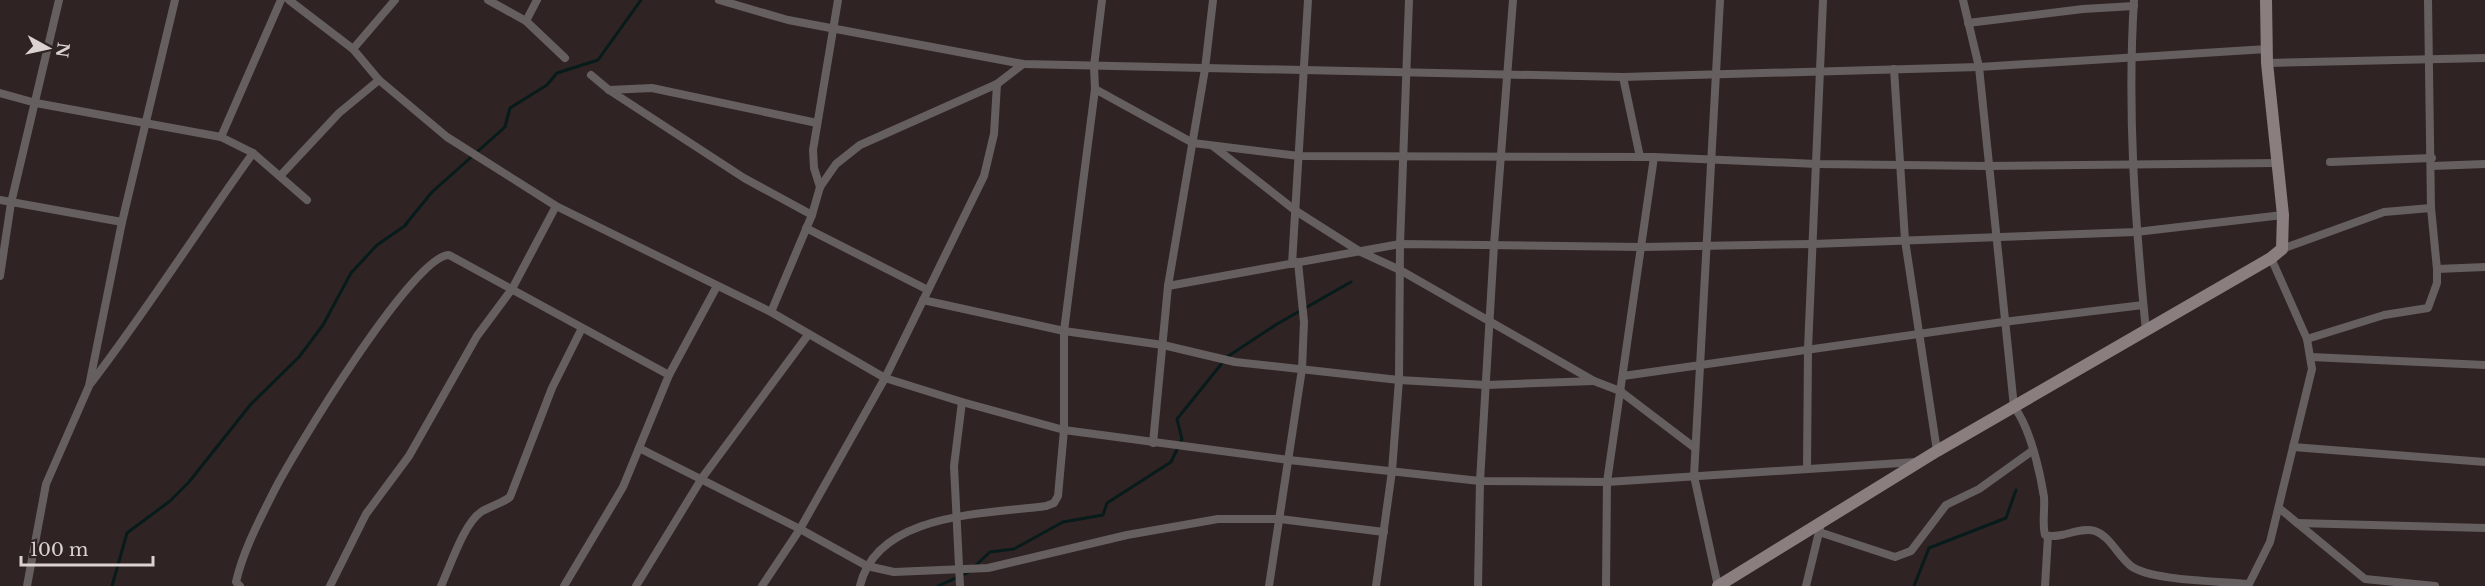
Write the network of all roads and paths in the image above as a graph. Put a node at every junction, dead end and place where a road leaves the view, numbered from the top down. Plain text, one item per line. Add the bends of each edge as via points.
1 (59, 0) edge
2 (176, 0) edge
3 (281, 0) edge
4 (289, 0) edge
5 (395, 0) edge
6 (488, 0) edge
7 (537, 0) edge
8 (719, 0) edge
9 (838, 0) edge
10 (1102, 0) edge
11 (1213, 0) edge
12 (1308, 0) edge
13 (1410, 0) edge
14 (1513, 0) edge
15 (1720, 0) edge
16 (1823, 0) edge
17 (1963, 0) edge
18 (2266, 0) edge
19 (2428, 0) edge
20 (2134, 3) edge
21 (526, 21) junction
22 (1968, 23) junction
23 (831, 29) junction
24 (353, 49) junction
25 (2267, 49) junction
26 (2131, 56) junction
27 (565, 58) dead end
28 (2428, 58) junction
29 (2485, 58) edge
30 (2267, 63) junction
31 (1023, 64) junction
32 (1094, 66) junction
33 (1978, 67) junction
34 (1205, 69) junction
35 (1894, 69) junction
36 (1821, 70) junction
37 (1305, 71) junction
38 (1407, 73) junction
39 (1508, 73) junction
40 (1715, 74) junction
41 (591, 75) dead end
42 (1623, 77) junction
43 (379, 80) junction
44 (997, 84) junction
45 (1095, 89) junction
46 (609, 90) junction
47 (0, 93) edge
48 (36, 103) junction
49 (145, 122) junction
50 (817, 123) junction
51 (220, 137) junction
52 (1193, 143) junction
53 (1212, 146) junction
54 (253, 153) junction
55 (1299, 156) junction
56 (1640, 157) junction
57 (1654, 157) junction
58 (1405, 158) junction
59 (1503, 158) junction
60 (1713, 160) junction
61 (2331, 162) dead end
62 (2432, 162) junction
63 (2277, 163) junction
64 (1817, 164) junction
65 (2131, 164) junction
66 (2485, 164) edge
67 (1900, 165) junction
68 (1987, 166) junction
69 (281, 175) junction
70 (820, 188) junction
71 (0, 200) edge
72 (307, 200) dead end
73 (11, 203) junction
74 (556, 207) junction
75 (2431, 208) junction
76 (1296, 211) junction
77 (812, 215) junction
78 (2283, 215) junction
79 (122, 222) junction
80 (806, 228) junction
81 (2136, 232) junction
82 (1997, 235) junction
83 (1905, 240) junction
84 (1400, 244) junction
85 (1813, 244) junction
86 (1494, 245) junction
87 (1642, 246) junction
88 (1708, 246) junction
89 (2282, 249) junction
90 (1359, 251) junction
91 (2271, 258) junction
92 (1295, 263) junction
93 (2485, 267) edge
94 (2437, 268) junction
95 (1400, 270) junction
96 (0, 276) edge
97 (717, 286) junction
98 (1168, 286) junction
99 (512, 289) junction
100 (928, 290) junction
101 (923, 300) junction
102 (2143, 305) junction
103 (771, 312) junction
104 (1490, 321) junction
105 (2003, 322) junction
106 (582, 328) junction
107 (1064, 331) junction
108 (2146, 331) junction
109 (808, 335) junction
110 (1918, 335) junction
111 (2307, 339) junction
112 (1162, 345) junction
113 (1808, 350) junction
114 (2310, 357) junction
115 (1700, 365) junction
116 (2485, 365) edge
117 (1302, 369) junction
118 (669, 375) junction
119 (1623, 376) junction
120 (885, 378) junction
121 (1399, 380) junction
122 (1594, 381) junction
123 (1486, 385) junction
124 (89, 386) junction
125 (1620, 391) junction
126 (962, 402) junction
127 (2014, 407) junction
128 (1064, 430) junction
129 (1153, 443) junction
130 (2294, 447) junction
131 (639, 448) junction
132 (1695, 448) junction
133 (1937, 451) junction
134 (2032, 451) junction
135 (1289, 460) junction
136 (1920, 461) junction
137 (2485, 462) edge
138 (1807, 469) junction
139 (1392, 471) junction
140 (1694, 476) junction
141 (702, 478) junction
142 (1480, 481) junction
143 (1607, 482) junction
144 (2279, 508) junction
145 (957, 518) junction
146 (1280, 519) junction
147 (2297, 523) junction
148 (1820, 527) junction
149 (2485, 528) edge
150 (800, 529) junction
151 (1384, 532) junction
152 (2048, 536) junction
153 (867, 566) junction
154 (957, 570) junction
155 (2248, 585) edge
156 (27, 586) edge
157 (240, 586) edge
158 (330, 586) edge
159 (441, 586) edge
160 (564, 586) edge
161 (636, 586) edge
162 (762, 586) edge
163 (860, 586) edge
164 (960, 586) edge
165 (1269, 586) edge
166 (1376, 586) edge
167 (1478, 586) edge
168 (1606, 586) edge
169 (1718, 586) edge
170 (1806, 586) edge
171 (2045, 586) edge
172 (2435, 586) edge

1 - 48 street
2 - 49 street
3 - 51 street
4 - 24 street
5 - 24 street
6 - 21 street
7 - 21 street
8 - 23 street
9 - 23 street
10 - 32 street
11 - 34 street
12 - 37 street
13 - 38 street
14 - 39 street
15 - 40 street
16 - 36 street
17 - 22 street
18 - 25 street
19 - 28 street
20 - 22 street
20 - 26 street
21 - 27 street
22 - 33 street
23 - 31 street
23 - 50 street
24 - 43 street
25 - 26 street
25 - 30 street
26 - 33 street
26 - 65 street
28 - 29 street
28 - 30 street
28 - 62 street
30 - 63 street
31 - 32 street
31 - 44 street
32 - 34 street
32 - 45 street
33 - 35 street
33 - 68 street
34 - 37 street
34 - 52 street
35 - 36 street
35 - 67 street
36 - 40 street
36 - 64 street
37 - 38 street
37 - 55 street
38 - 39 street
38 - 58 street
39 - 42 street
39 - 59 street
40 - 42 street
40 - 60 street
41 - 46 street
42 - 56 street
43 - 69 street via 339,113
43 - 74 street via 447,137
44 - 70 street via 860,145 836,164
44 - 100 street via 994,134 984,176
45 - 52 street
45 - 107 street
46 - 50 street via 652,88
46 - 77 street via 744,178
47 - 48 street
48 - 49 street
48 - 73 street
49 - 51 street
49 - 79 street
50 - 70 street via 813,150
51 - 54 street
52 - 53 street
52 - 98 street
53 - 55 street
53 - 76 street
54 - 69 street
54 - 124 street via 144,315
55 - 58 street
55 - 76 street
56 - 57 street
56 - 59 street
57 - 60 street
57 - 87 street
58 - 59 street
58 - 84 street
59 - 86 street
60 - 64 street
60 - 88 street
61 - 62 street
62 - 66 street
62 - 75 street
63 - 65 street
63 - 78 street
64 - 67 street
64 - 85 street
65 - 68 street
65 - 81 street
67 - 68 street
67 - 83 street
68 - 82 street
69 - 72 street
70 - 77 street
71 - 73 street
73 - 79 street
73 - 96 street
74 - 97 street
74 - 99 street
75 - 89 street via 2384,212
75 - 94 street
76 - 90 street
76 - 92 street
77 - 80 street
78 - 81 street
78 - 89 street
79 - 124 street
80 - 100 street
80 - 103 street
81 - 82 street
81 - 102 street
82 - 83 street
82 - 105 street
83 - 85 street
83 - 110 street
84 - 86 street
84 - 90 street
84 - 95 street
85 - 88 street
85 - 113 street
86 - 87 street
86 - 104 street
87 - 88 street
87 - 119 street
88 - 115 street
89 - 91 street
90 - 92 street
90 - 95 street
91 - 108 street
91 - 111 street
92 - 98 street
92 - 117 street via 1304,322
93 - 94 street
94 - 111 street via 2437,283 2428,308 2384,315
95 - 104 street
95 - 121 street
97 - 103 street
97 - 118 street
98 - 112 street
99 - 106 street
99 - 157 street via 443,255 399,298 323,405 273,492 239,566 236,582
99 - 158 street via 477,336 409,456 366,514
100 - 101 street
101 - 107 street
101 - 120 street
102 - 105 street
102 - 108 street
103 - 109 street
104 - 122 street
104 - 123 street
105 - 110 street
105 - 127 street
106 - 118 street
106 - 159 street via 552,388 510,497 472,520
107 - 112 street
107 - 128 street
108 - 127 street
109 - 120 street
109 - 141 street
110 - 113 street
110 - 133 street
111 - 114 street
112 - 117 street via 1235,362
112 - 129 street
113 - 115 street
113 - 138 street
114 - 116 street
114 - 130 street via 2312,369
115 - 119 street
115 - 132 street
117 - 121 street
117 - 135 street
118 - 131 street
119 - 125 street
120 - 126 street
120 - 150 street
121 - 123 street
121 - 139 street
122 - 123 street
122 - 125 street
123 - 142 street
124 - 156 street via 46,484
125 - 132 street
125 - 143 street
126 - 128 street
126 - 145 street via 954,456
127 - 133 street
127 - 134 street
128 - 129 street
128 - 145 street via 1058,496 1054,503
129 - 135 street
130 - 137 street
130 - 144 street
131 - 141 street
131 - 160 street via 616,500
132 - 140 street
133 - 136 street
134 - 148 street via 1986,484 1946,505 1911,551 1902,556 1895,557
134 - 152 street via 2044,499 2044,532
135 - 139 street
135 - 146 street
136 - 138 street
136 - 148 street
138 - 140 street
139 - 142 street
139 - 151 street
140 - 143 street
140 - 169 street
141 - 150 street
141 - 161 street
142 - 143 street
142 - 167 street
143 - 168 street
144 - 147 street
144 - 155 street via 2270,542
145 - 153 street via 913,528 897,537
145 - 154 street
146 - 151 street
146 - 154 street via 1195,522 988,568
146 - 165 street
147 - 149 street
147 - 172 street via 2365,579
148 - 169 street
148 - 170 street
150 - 153 street
150 - 162 street
151 - 166 street
152 - 155 street via 2094,530 2139,570
152 - 171 street
153 - 154 street via 903,573
153 - 163 street
154 - 164 street

